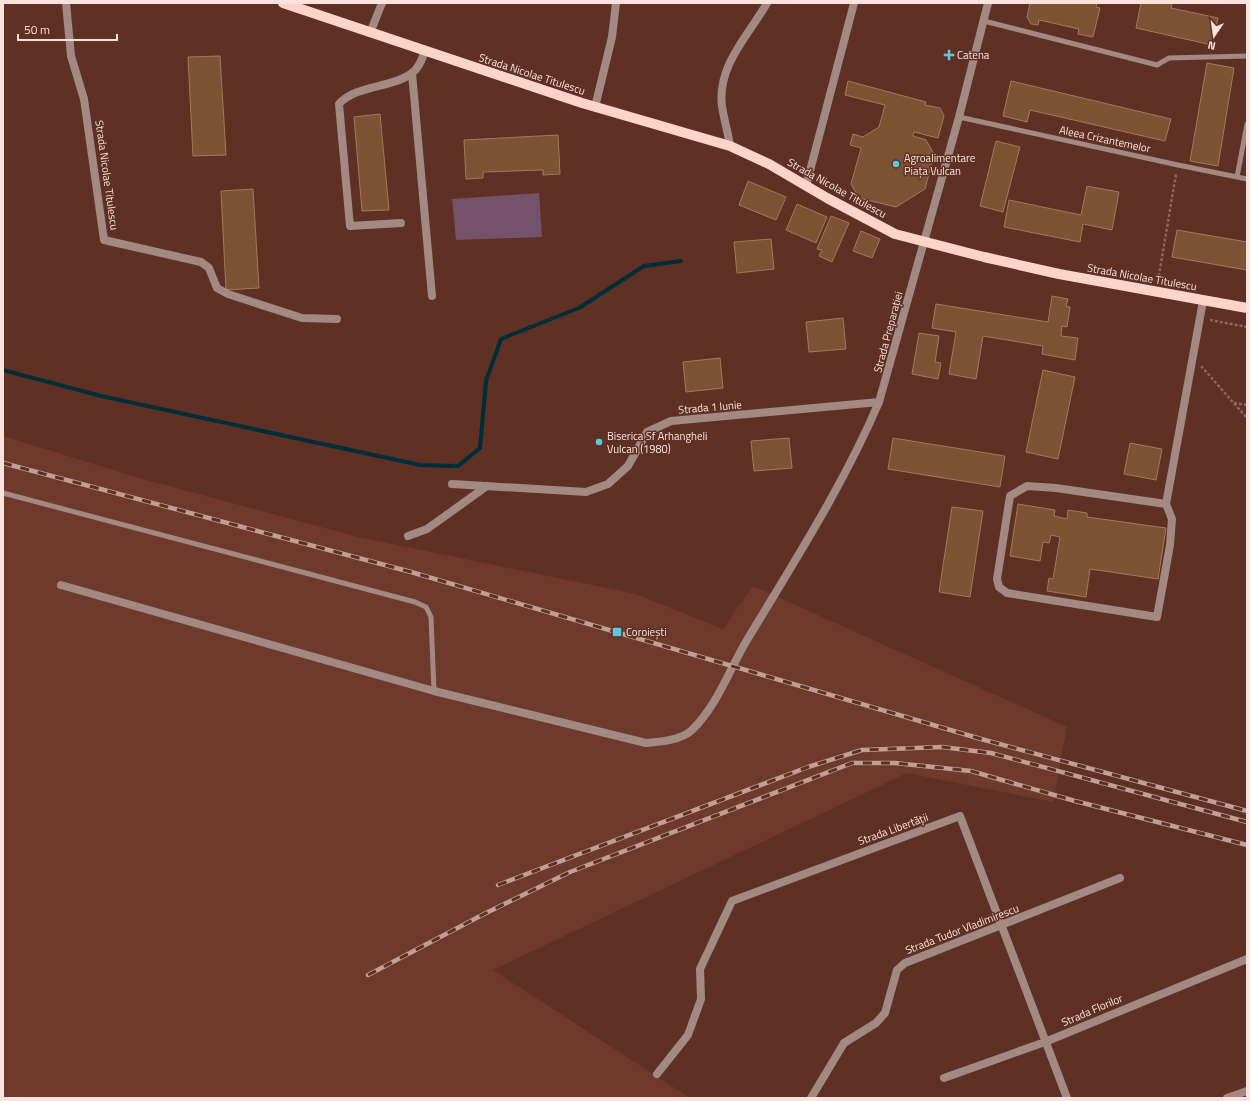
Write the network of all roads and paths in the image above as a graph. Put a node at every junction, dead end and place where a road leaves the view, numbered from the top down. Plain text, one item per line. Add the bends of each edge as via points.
1 (66, 3) edge
2 (283, 3) edge
3 (382, 3) edge
4 (616, 3) edge
5 (767, 3) edge
6 (854, 3) edge
7 (988, 3) edge
8 (984, 21) junction
9 (370, 33) junction
10 (425, 52) junction
11 (1247, 56) edge
12 (412, 73) junction
13 (595, 108) junction
14 (959, 117) junction
15 (1247, 124) edge
16 (730, 146) junction
17 (1178, 165) junction
18 (1237, 177) junction
19 (1247, 179) edge
20 (806, 186) junction
21 (401, 223) dead end
22 (924, 242) junction
23 (1156, 293) junction
24 (432, 296) dead end
25 (1203, 300) junction
26 (1247, 308) edge
27 (1200, 318) junction
28 (337, 319) dead end
29 (1247, 327) edge
30 (1193, 356) junction
31 (879, 402) junction
32 (1234, 403) junction
33 (1247, 405) edge
34 (1247, 418) edge
35 (452, 484) dead end
36 (487, 486) junction
37 (3, 493) edge
38 (1166, 504) junction
39 (408, 536) dead end
40 (61, 586) dead end
41 (434, 691) junction
42 (1120, 878) dead end
43 (1002, 925) junction
44 (1247, 959) edge
45 (1044, 1042) junction
46 (657, 1074) dead end
47 (944, 1078) dead end
48 (1247, 1091) edge
49 (811, 1098) edge
50 (1066, 1098) edge
51 (1227, 1098) edge

1 - 28 street, Strada Nicolae Titulescu via 71,56 84,99 104,240 201,262 209,268 217,288 228,294 302,318
2 - 9 main road, Strada Nicolae Titulescu
3 - 9 street
4 - 13 street via 612,37
5 - 16 street via 757,21 742,39 727,69 722,105
6 - 20 street
7 - 8 street, Strada Preparației
8 - 11 lane via 1157,66 1169,58
8 - 14 street, Strada Preparației
9 - 10 main road, Strada Nicolae Titulescu
10 - 12 street
10 - 13 main road, Strada Nicolae Titulescu
12 - 21 street via 342,99 338,104 350,226
12 - 24 street
13 - 16 main road, Strada Nicolae Titulescu
14 - 17 lane, Aleea Crizantemelor
14 - 22 street, Strada Preparației
15 - 18 lane
16 - 20 main road, Strada Nicolae Titulescu
17 - 18 lane, Aleea Crizantemelor
17 - 23 path
18 - 19 lane, Aleea Crizantemelor
20 - 22 main road, Strada Nicolae Titulescu via 888,231
22 - 23 main road, Strada Nicolae Titulescu via 1059,274
22 - 31 street, Strada Preparației
23 - 25 main road, Strada Nicolae Titulescu
25 - 26 main road, Strada Nicolae Titulescu
25 - 27 street
27 - 29 path
27 - 30 street
30 - 32 path
30 - 38 street
31 - 36 street, Strada 1 Iunie via 671,421 647,432 628,466 608,484 586,492
31 - 41 street, Strada Preparației via 862,441 822,516 709,709 691,732 667,742 646,743
32 - 33 path
32 - 34 path
35 - 36 street, Strada 1 Iunie
36 - 39 street via 427,530
37 - 41 lane via 426,607 431,617
38 - 38 street via 1027,486 1010,496 997,579 999,588 1007,593 1157,618 1172,519
40 - 41 street, Strada Preparației
42 - 43 street, Strada Tudor Vladimirescu
43 - 45 street, Strada Libertății
43 - 46 street, Strada Libertății via 960,816 732,900 700,969 701,999 688,1035
43 - 49 street, Strada Tudor Vladimirescu via 905,963 897,970 885,1013 876,1023 844,1043
44 - 45 street, Strada Florilor
45 - 47 street, Strada Florilor
45 - 50 street, Strada Libertății
48 - 51 street

